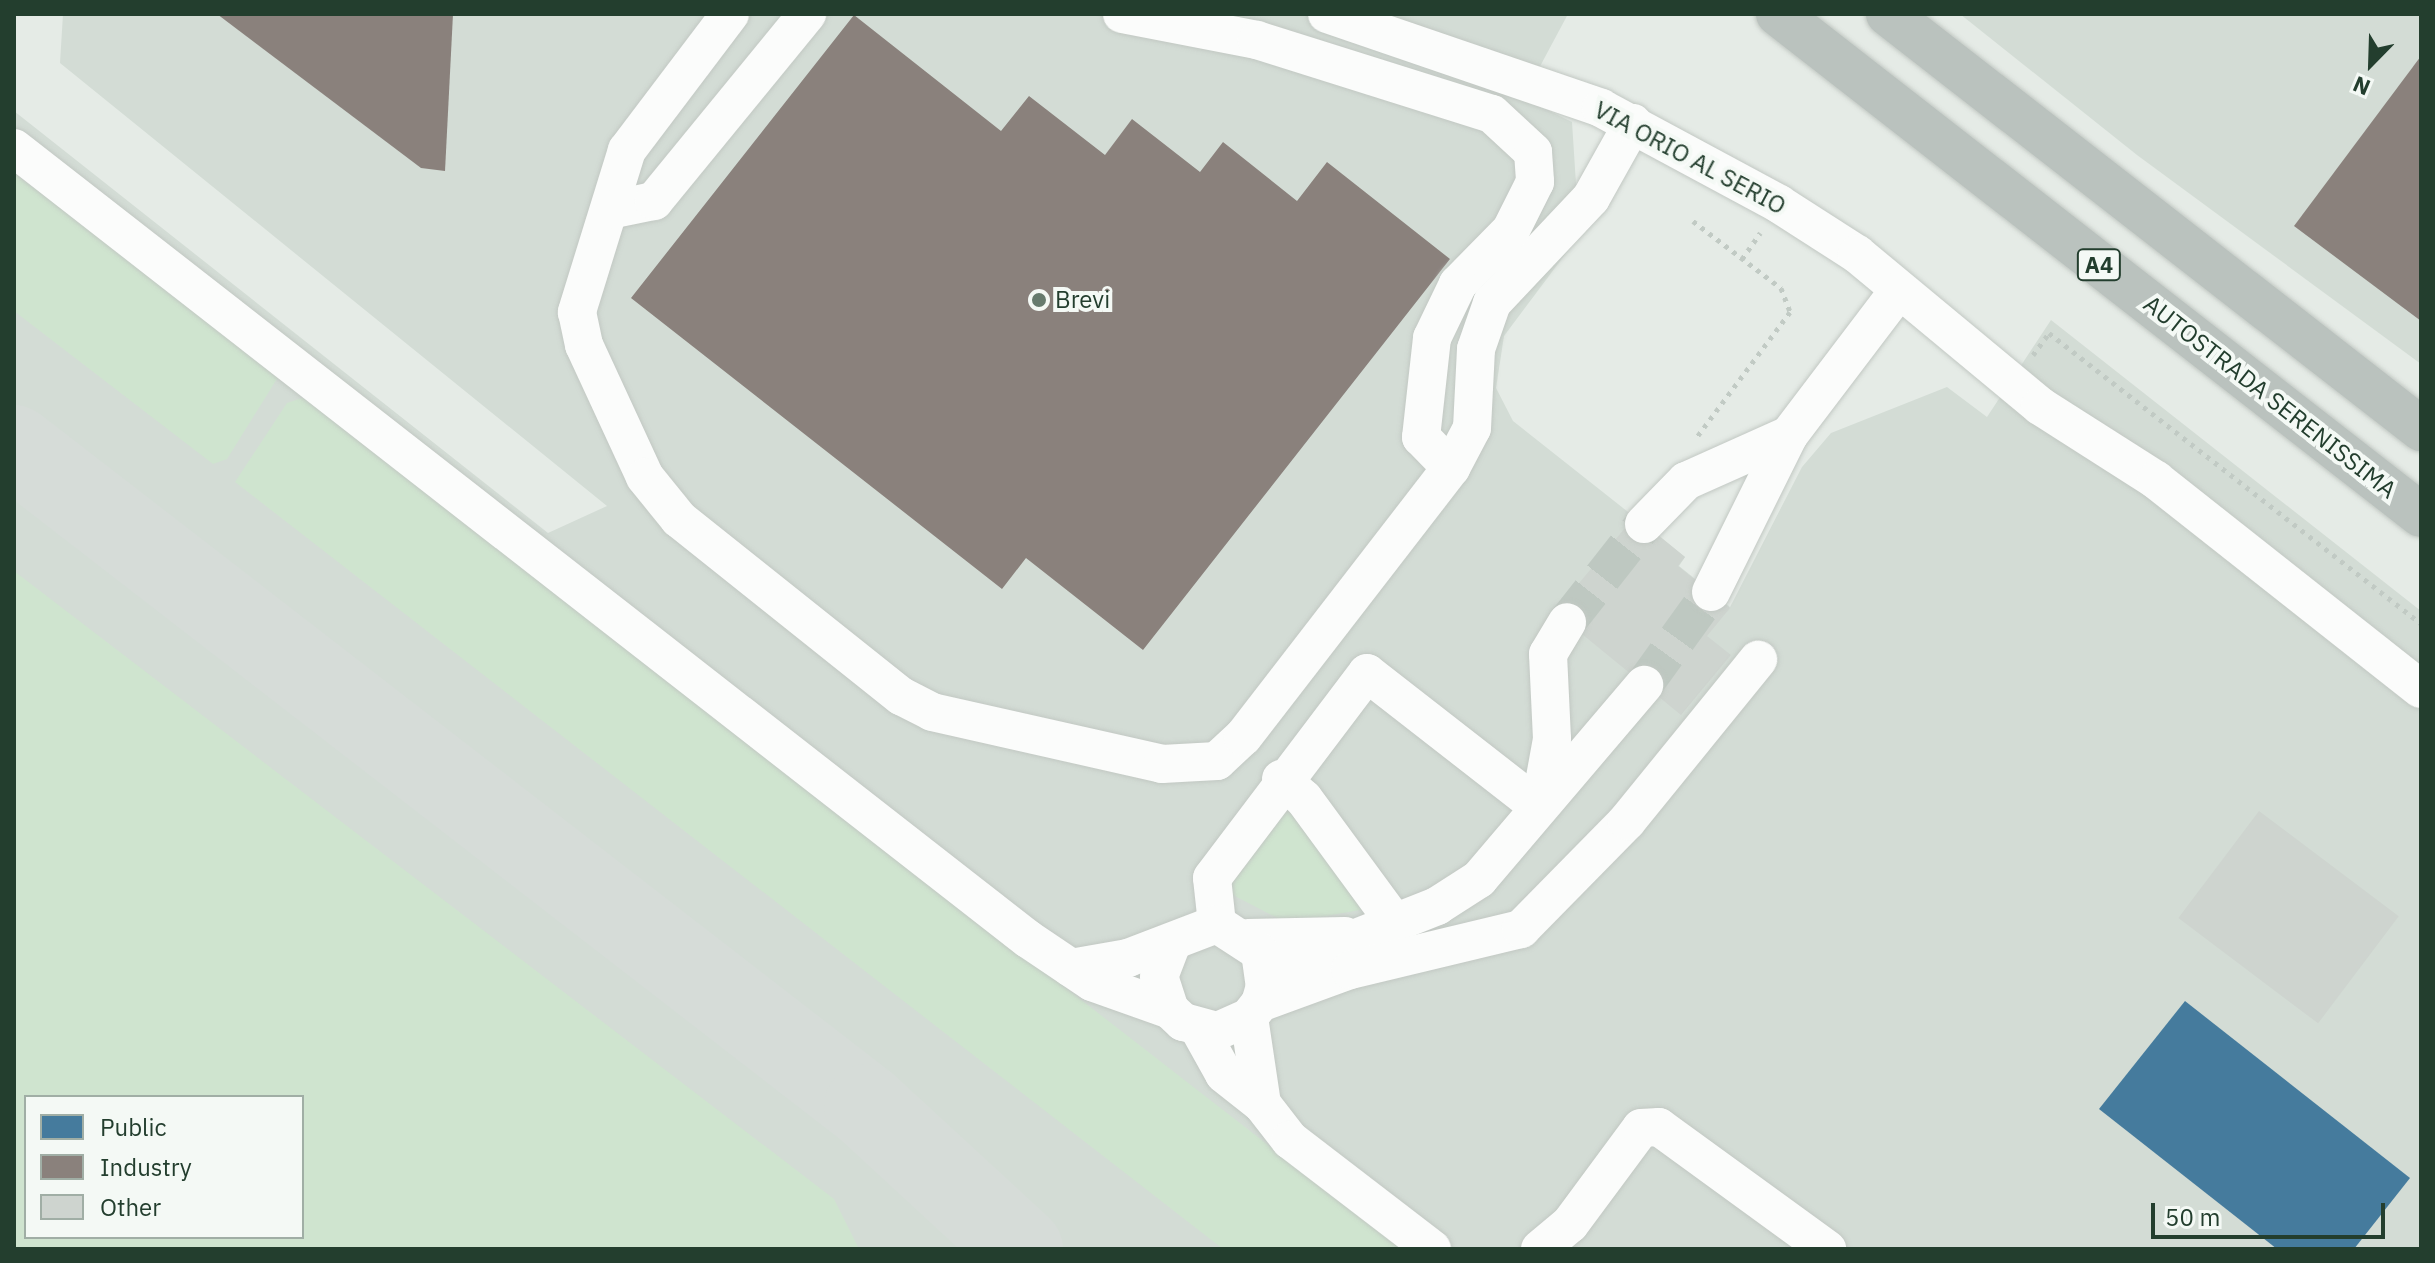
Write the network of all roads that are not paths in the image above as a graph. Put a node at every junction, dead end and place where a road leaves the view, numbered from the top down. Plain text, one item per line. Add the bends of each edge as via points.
1 (730, 14) edge
2 (807, 14) edge
3 (1122, 14) edge
4 (1327, 14) edge
5 (1778, 14) edge
6 (1888, 14) edge
7 (1633, 123) junction
8 (14, 148) edge
9 (610, 210) junction
10 (1899, 290) junction
11 (2421, 429) edge
12 (1789, 435) junction
13 (1451, 468) junction
14 (2421, 515) edge
15 (1644, 524) tunnel mouth
16 (1711, 592) tunnel mouth
17 (1567, 622) tunnel mouth
18 (1758, 660) dead end
19 (2421, 662) edge
20 (1644, 685) tunnel mouth
21 (2421, 689) edge
22 (1281, 779) junction
23 (1539, 807) junction
24 (1551, 901) junction
25 (1437, 906) junction
26 (1393, 920) junction
27 (1233, 931) junction
28 (1348, 936) junction
29 (1171, 945) junction
30 (1071, 968) junction
31 (1258, 998) junction
32 (1185, 1020) junction
33 (1262, 1104) junction
34 (1432, 1249) edge
35 (1540, 1249) edge
36 (1827, 1249) edge

1 - 9 street via 627,150
2 - 9 street via 654,201
3 - 13 street via 1257,40 1492,114 1533,152 1535,182 1511,230 1458,284 1432,338 1421,437
4 - 7 street, VIA ORIO AL SERIO
5 - 14 highway, AUTOSTRADA SERENISSIMA / A4
6 - 11 highway
7 - 10 street, VIA ORIO AL SERIO via 1779,204
7 - 13 street via 1591,198 1492,303 1476,349 1472,428
8 - 30 street
9 - 13 street via 577,312 584,345 645,477 679,519 901,696 932,712 1162,764 1217,761 1243,737
10 - 12 street
10 - 19 street via 1937,308 2079,413 2141,443
10 - 21 street via 2040,406 2156,480
12 - 15 street via 1686,481
12 - 16 street
17 - 23 street via 1548,654 1552,739
18 - 24 street via 1627,821
20 - 23 street
22 - 23 street via 1367,673
22 - 26 street via 1323,822
22 - 27 street via 1212,878
23 - 25 street via 1479,879
24 - 25 street via 1476,918
24 - 31 street via 1521,929 1498,938 1363,966
25 - 26 street
26 - 28 street
27 - 28 street
27 - 29 street via 1184,933
27 - 31 street
28 - 31 street
29 - 30 street
29 - 32 street via 1159,977
30 - 32 street
31 - 32 street via 1217,1031
31 - 33 street
32 - 33 street via 1224,1074
33 - 34 street via 1290,1140
35 - 36 street via 1570,1224 1641,1128 1659,1127

